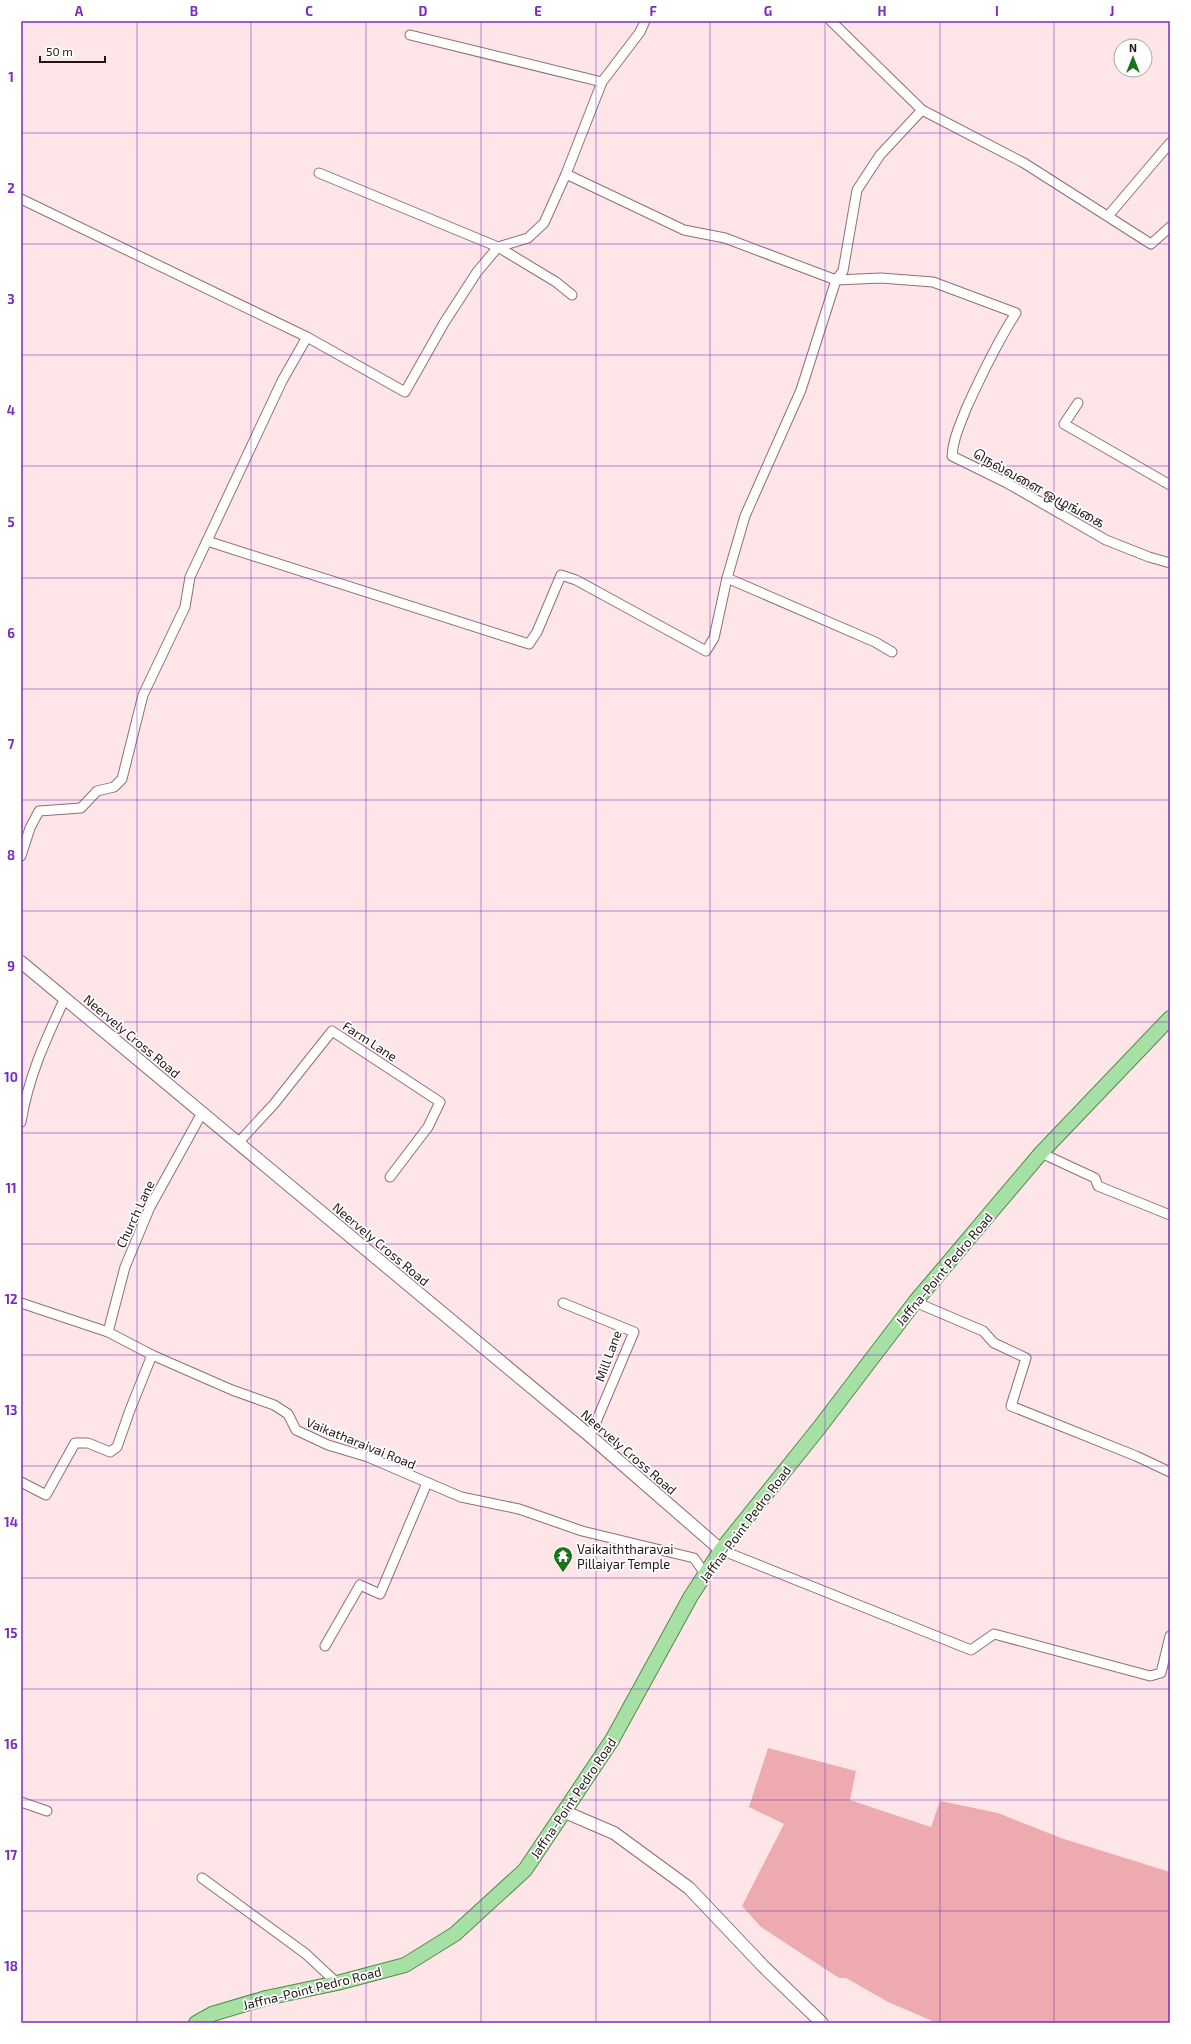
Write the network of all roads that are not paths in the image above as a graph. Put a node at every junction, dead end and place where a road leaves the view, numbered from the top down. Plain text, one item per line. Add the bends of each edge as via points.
1 (645, 21) edge
2 (831, 21) edge
3 (410, 35) dead end
4 (602, 82) junction
5 (922, 110) junction
6 (1170, 143) edge
7 (319, 173) dead end
8 (566, 174) junction
9 (21, 199) edge
10 (1108, 216) junction
11 (1170, 227) edge
12 (498, 247) junction
13 (836, 280) junction
14 (572, 295) dead end
15 (307, 337) junction
16 (1078, 403) dead end
17 (1170, 485) edge
18 (207, 542) junction
19 (1170, 563) edge
20 (727, 578) junction
21 (892, 652) dead end
22 (21, 856) edge
23 (21, 962) edge
24 (65, 998) junction
25 (1170, 1018) edge
26 (23, 1100) edge
27 (202, 1113) junction
28 (21, 1122) edge
29 (238, 1143) junction
30 (1041, 1153) junction
31 (390, 1177) dead end
32 (1170, 1215) edge
33 (915, 1302) junction
34 (564, 1303) dead end
35 (21, 1304) edge
36 (108, 1332) junction
37 (152, 1355) junction
38 (590, 1436) junction
39 (1170, 1472) edge
40 (21, 1482) edge
41 (427, 1483) junction
42 (721, 1550) junction
43 (705, 1574) junction
44 (1170, 1636) edge
45 (325, 1646) dead end
46 (21, 1802) edge
47 (47, 1811) dead end
48 (565, 1812) junction
49 (202, 1878) dead end
50 (337, 1983) junction
51 (196, 2023) edge
52 (822, 2023) edge

1 - 4 street via 640,32
2 - 5 street
3 - 4 street
4 - 8 street
5 - 10 street via 1024,164
5 - 13 street via 880,155 857,190 843,271
6 - 10 street
7 - 12 street
8 - 12 street via 544,223 528,238
8 - 13 street, நெல்வளை ஒழுங்கை via 684,230 725,238
9 - 15 street
10 - 11 street via 1151,244
12 - 14 street via 556,282
12 - 15 street via 477,272 444,323 405,392
13 - 19 street, நெல்வளை ஒழுங்கை via 882,278 933,282 1016,313 997,342 971,398 952,442 952,456 1007,483 1106,540
13 - 20 street via 801,390 745,516
15 - 18 street via 282,381
16 - 17 street via 1064,424
18 - 20 street via 529,644 537,632 561,575 576,580 706,651 714,638
18 - 22 street via 190,577 186,607 142,695 122,779 114,787 97,791 81,808 39,811 30,828
20 - 21 street via 875,642
23 - 24 street, Neervely Cross Road
24 - 26 street via 40,1051
24 - 27 street, Neervely Cross Road
25 - 30 main road, Jaffna-Point Pedro Road
26 - 28 street
27 - 29 street, Neervely Cross Road
27 - 36 street, Church Lane via 150,1207 126,1263
29 - 31 street, Farm Lane via 274,1104 332,1031 440,1102 428,1127
29 - 38 street, Neervely Cross Road
30 - 32 street via 1095,1178 1098,1186 1112,1193
30 - 33 main road, Jaffna-Point Pedro Road
33 - 39 street via 983,1331 994,1343 1026,1358 1011,1406
33 - 42 main road, Jaffna-Point Pedro Road via 820,1428
34 - 38 street, Mill Lane via 634,1332
35 - 36 street, Vaikatharaivai Road
36 - 37 street, Vaikatharaivai Road
37 - 40 street via 118,1447 110,1452 88,1443 75,1443 46,1495
37 - 41 street, Vaikatharaivai Road via 232,1390 274,1405 288,1414 296,1430 328,1445 368,1457
38 - 42 street, Neervely Cross Road
41 - 43 street, Vaikatharaivai Road via 460,1498 519,1508 582,1531 694,1558
41 - 45 street via 380,1594 360,1585
42 - 43 main road, Jaffna-Point Pedro Road
42 - 44 street via 971,1650 994,1634 1150,1676 1161,1672
43 - 48 main road, Jaffna-Point Pedro Road via 612,1740
46 - 47 street
48 - 50 main road, Jaffna-Point Pedro Road via 525,1870 455,1934 405,1965
48 - 52 street via 614,1833 689,1888 763,1966
49 - 50 street via 306,1954
50 - 51 main road, Jaffna-Point Pedro Road via 266,1998 212,2014

